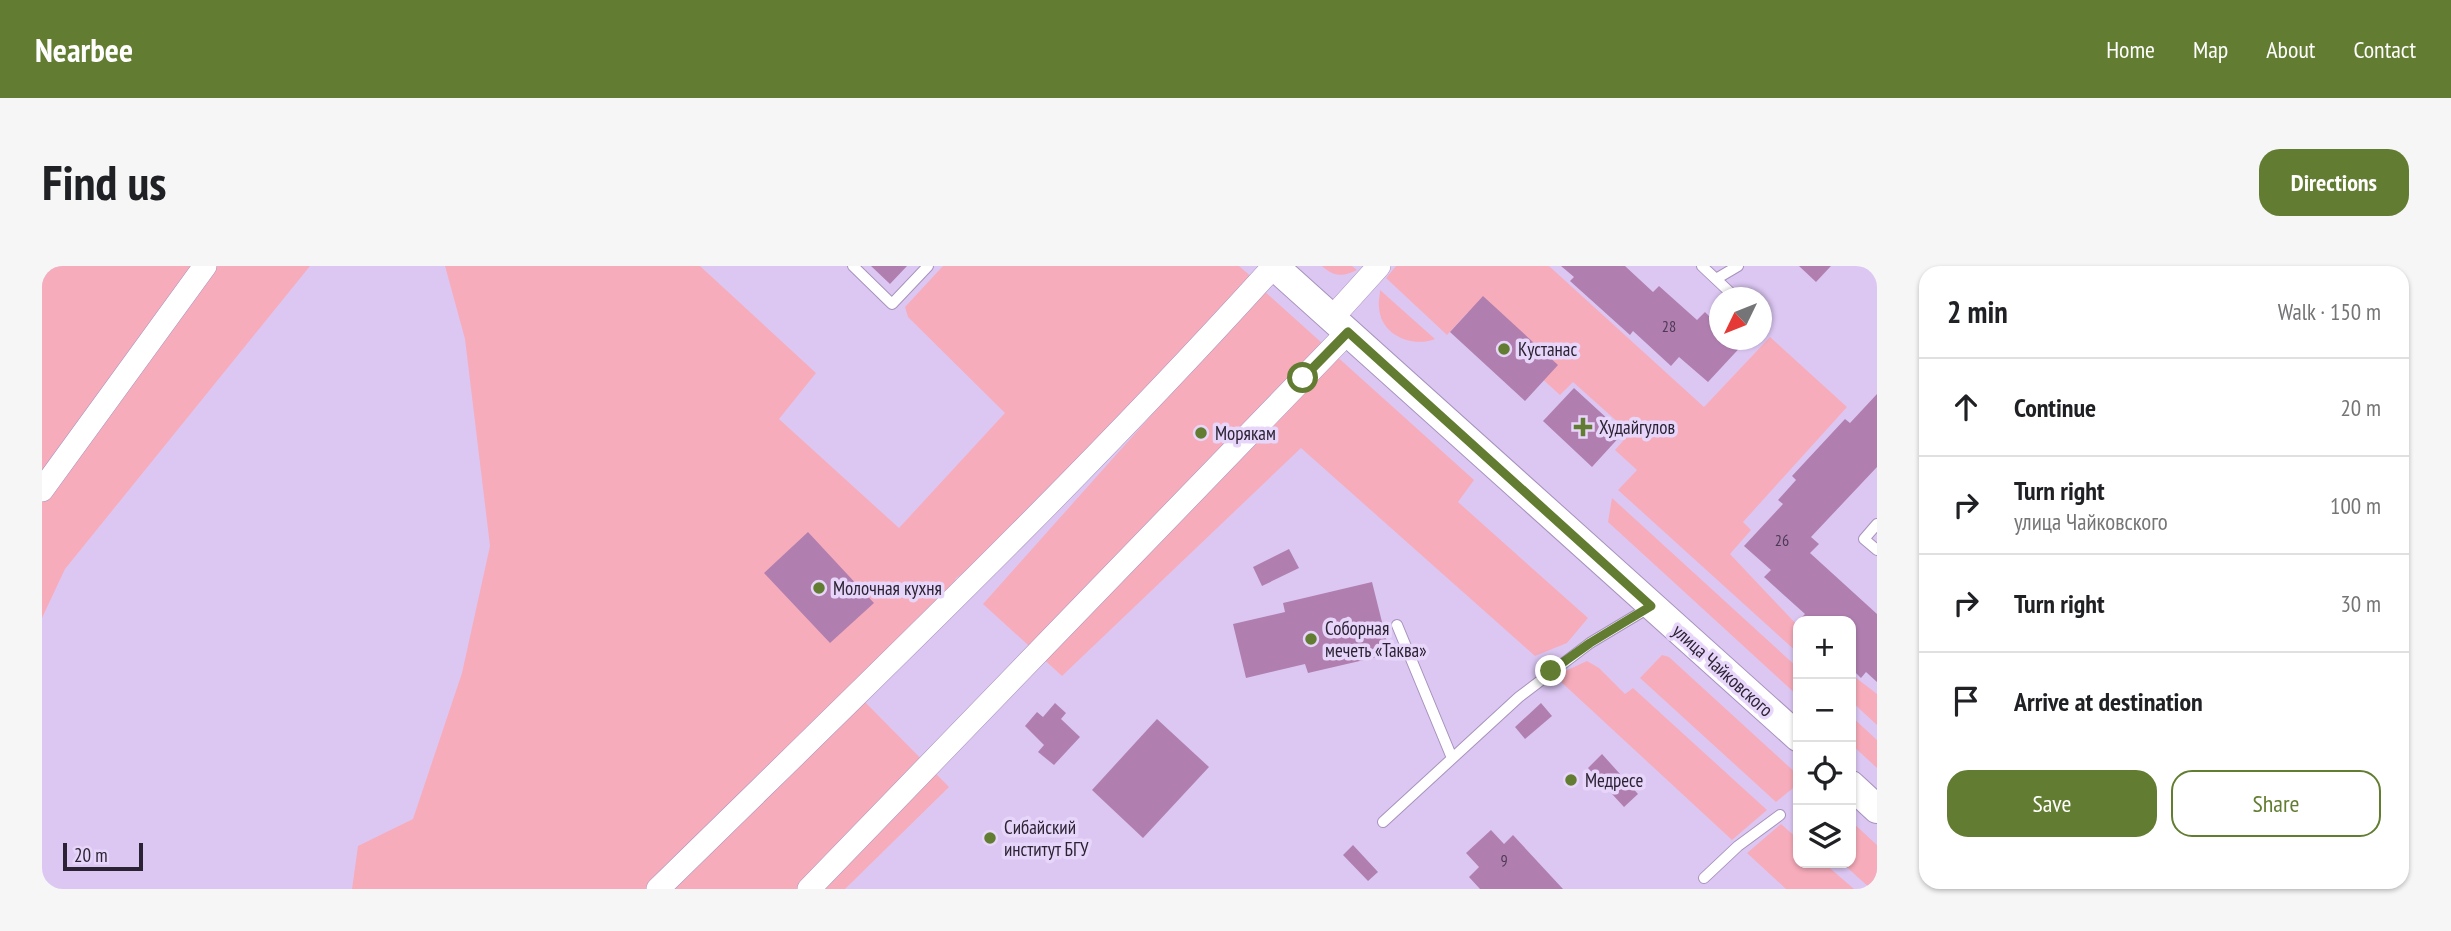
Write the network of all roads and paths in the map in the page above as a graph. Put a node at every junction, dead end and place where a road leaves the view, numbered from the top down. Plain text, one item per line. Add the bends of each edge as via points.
1 (205, 266) edge
2 (853, 266) edge
3 (928, 266) edge
4 (1274, 266) edge
5 (1379, 266) edge
6 (1702, 266) edge
7 (1738, 266) edge
8 (1716, 279) junction
9 (1725, 287) edge
10 (1340, 325) junction
11 (42, 490) edge
12 (1877, 524) edge
13 (1877, 550) edge
14 (1651, 606) junction
15 (1397, 625) dead end
16 (1793, 733) edge
17 (1452, 758) junction
18 (1856, 790) edge
19 (1877, 809) edge
20 (1780, 815) dead end
21 (1383, 822) dead end
22 (1704, 878) dead end
23 (658, 889) edge
24 (809, 889) edge

1 - 11 street
2 - 3 lane via 892,304
4 - 10 street, улица Чайковского
4 - 23 street via 983,570
5 - 10 street
6 - 8 lane
7 - 8 lane
8 - 9 lane
10 - 14 street, улица Чайковского
10 - 24 street
12 - 13 lane via 1864,538
14 - 16 street, улица Чайковского
14 - 17 lane via 1540,680
15 - 17 lane
17 - 21 lane
18 - 19 street
20 - 22 lane

